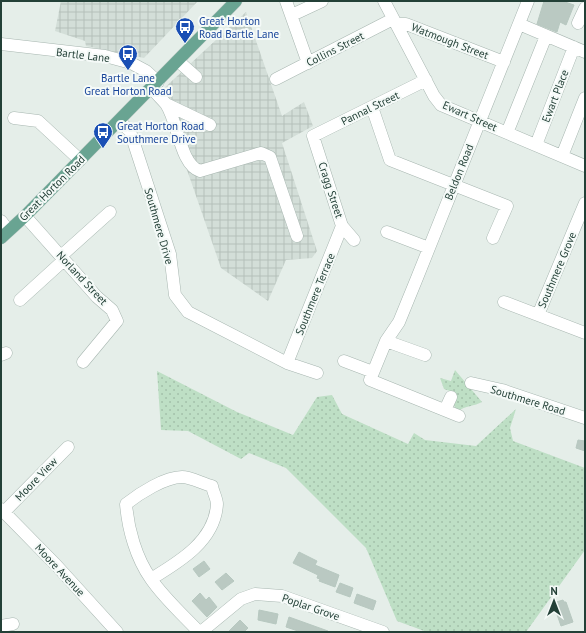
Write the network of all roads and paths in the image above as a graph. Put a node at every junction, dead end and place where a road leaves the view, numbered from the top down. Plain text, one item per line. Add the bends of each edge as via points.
1 (236, 1) edge
2 (286, 1) edge
3 (384, 1) edge
4 (316, 2) edge
5 (524, 2) edge
6 (585, 8) edge
7 (292, 15) junction
8 (395, 21) junction
9 (578, 23) dead end
10 (519, 24) junction
11 (546, 36) junction
12 (1, 44) edge
13 (580, 49) edge
14 (178, 61) junction
15 (504, 62) junction
16 (308, 63) junction
17 (196, 77) dead end
18 (276, 79) dead end
19 (426, 80) junction
20 (155, 85) junction
21 (585, 98) edge
22 (166, 104) junction
23 (372, 107) junction
24 (14, 118) dead end
25 (119, 121) junction
26 (480, 121) junction
27 (210, 125) dead end
28 (507, 133) junction
29 (313, 136) joint
30 (536, 145) junction
31 (562, 156) junction
32 (80, 160) junction
33 (585, 166) edge
34 (454, 185) junction
35 (585, 203) edge
36 (110, 212) dead end
37 (25, 216) junction
38 (342, 226) junction
39 (3, 230) edge
40 (387, 232) dead end
41 (297, 236) dead end
42 (493, 238) dead end
43 (354, 240) dead end
44 (429, 248) junction
45 (63, 258) junction
46 (20, 300) dead end
47 (504, 302) dead end
48 (538, 315) junction
49 (585, 333) edge
50 (386, 341) junction
51 (425, 356) dead end
52 (344, 361) dead end
53 (83, 362) dead end
54 (287, 363) junction
55 (373, 372) junction
56 (317, 373) dead end
57 (471, 383) dead end
58 (450, 397) dead end
59 (446, 410) junction
60 (459, 416) dead end
61 (585, 418) edge
62 (68, 447) dead end
63 (3, 511) edge
64 (151, 579) junction
65 (13, 624) dead end
66 (1, 626) edge
67 (117, 632) edge
68 (200, 632) edge
69 (383, 632) edge

1 - 14 main road, Great Horton Road
2 - 7 street
3 - 8 street, Ewart Street
4 - 7 street
5 - 10 street, Beldon Road
6 - 9 street
7 - 16 street
8 - 15 street, Watmough Street
8 - 16 street, Collins Street
8 - 19 street, Ewart Street
10 - 11 street
10 - 15 street, Beldon Road
11 - 13 street
11 - 28 street
12 - 20 street, Bartle Lane via 105,56 131,63 146,71
13 - 30 street, Ewart Place
14 - 17 street
14 - 20 main road, Great Horton Road
15 - 26 street, Beldon Road
16 - 18 street, Collins Street
19 - 23 street, Pannal Street
19 - 26 street, Ewart Street via 442,105
20 - 22 street, Bartle Lane
20 - 25 main road, Great Horton Road
21 - 31 street
22 - 27 street
22 - 41 street via 187,160 195,170 200,172 261,153 270,157
23 - 29 street, Pannal Street
23 - 34 street via 390,160
24 - 32 street via 38,121
25 - 32 main road, Great Horton Road
25 - 54 street, Southmere Drive via 130,131 170,254 175,295 188,312
26 - 28 street, Ewart Street
26 - 34 street, Beldon Road
28 - 30 street, Ewart Street
29 - 38 street, Cragg Street
30 - 31 street, Ewart Street
31 - 33 street, Ewart Street
32 - 37 main road, Great Horton Road
34 - 42 street via 507,206
34 - 44 street, Beldon Road
35 - 48 street, Southmere Grove
36 - 45 street
37 - 39 main road, Great Horton Road
37 - 45 street, Norland Street
38 - 43 street, Cragg Street
38 - 54 street, Southmere Terrace
40 - 44 street
44 - 50 street, Beldon Road via 399,322
45 - 46 street
45 - 53 street, Norland Street via 97,297 112,310 117,321
47 - 48 street
48 - 49 street
50 - 51 street
50 - 55 street, Beldon Road
52 - 55 street
54 - 56 street, Southmere Drive
55 - 59 street via 370,380
57 - 61 street, Southmere Road via 502,390
58 - 59 street
59 - 60 street
62 - 63 street, Moore View
63 - 67 street, Moore Avenue
64 - 64 street via 190,553 205,537 213,523 217,503 212,486 183,477 170,479 126,504 128,523 139,556
64 - 68 street
65 - 66 street
68 - 69 street, Poplar Grove via 241,599 256,594 282,596

